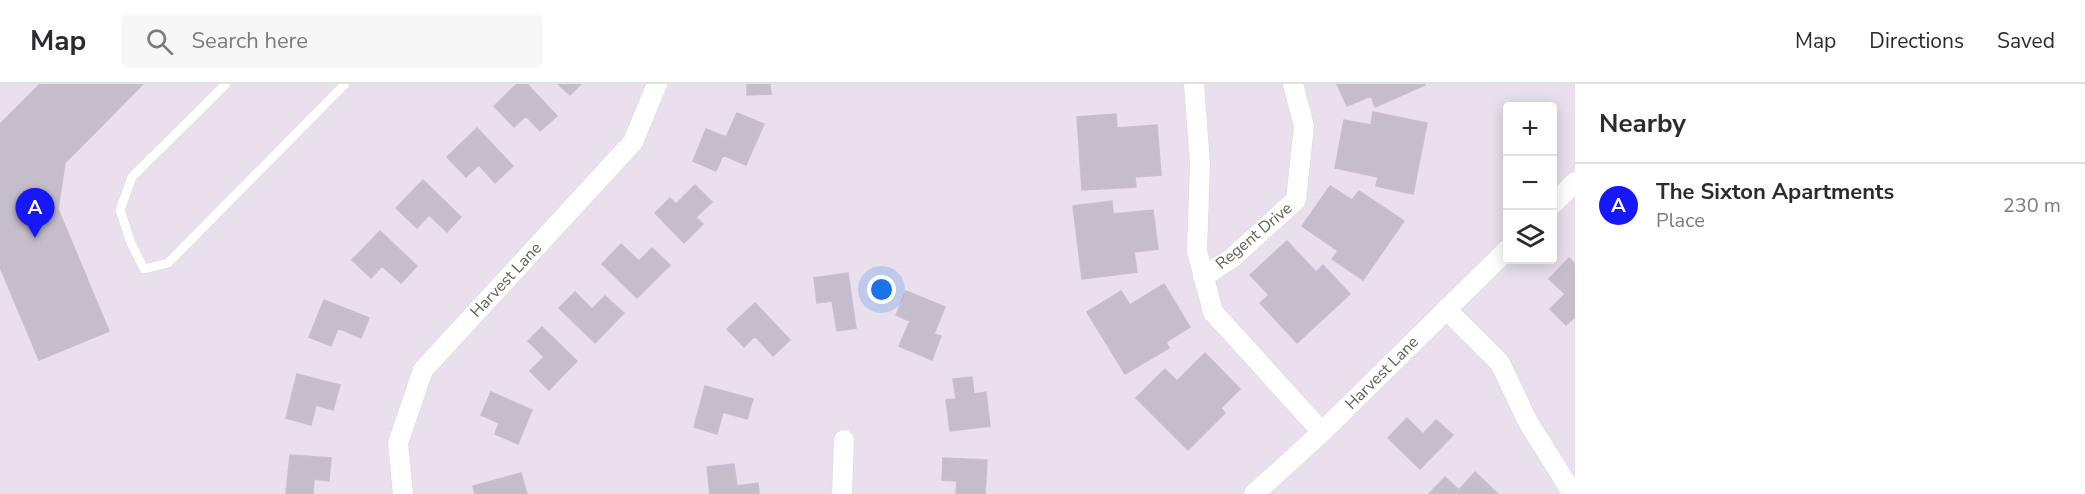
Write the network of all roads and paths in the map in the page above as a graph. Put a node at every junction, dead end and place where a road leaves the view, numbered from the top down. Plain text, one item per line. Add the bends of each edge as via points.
1 (226, 84) edge
2 (345, 84) edge
3 (657, 84) edge
4 (1194, 84) edge
5 (1293, 84) edge
6 (1575, 182) edge
7 (1557, 200) edge
8 (1503, 254) edge
9 (1203, 277) junction
10 (1446, 309) junction
11 (1322, 432) junction
12 (844, 440) dead end
13 (403, 494) edge
14 (843, 494) edge
15 (1254, 494) edge
16 (1573, 494) edge

1 - 2 lane via 132,177 120,210 144,269 168,263
3 - 13 street, Harvest Lane via 633,142 423,370 398,443
4 - 9 street, Regent Drive via 1200,164 1197,251
5 - 9 street, Regent Drive via 1304,126 1296,200 1232,258
6 - 7 street
8 - 10 street, Harvest Lane
9 - 11 street, Regent Drive via 1213,312
10 - 11 street, Harvest Lane
10 - 16 street via 1500,363 1528,422
11 - 15 street, Harvest Lane
12 - 14 street

